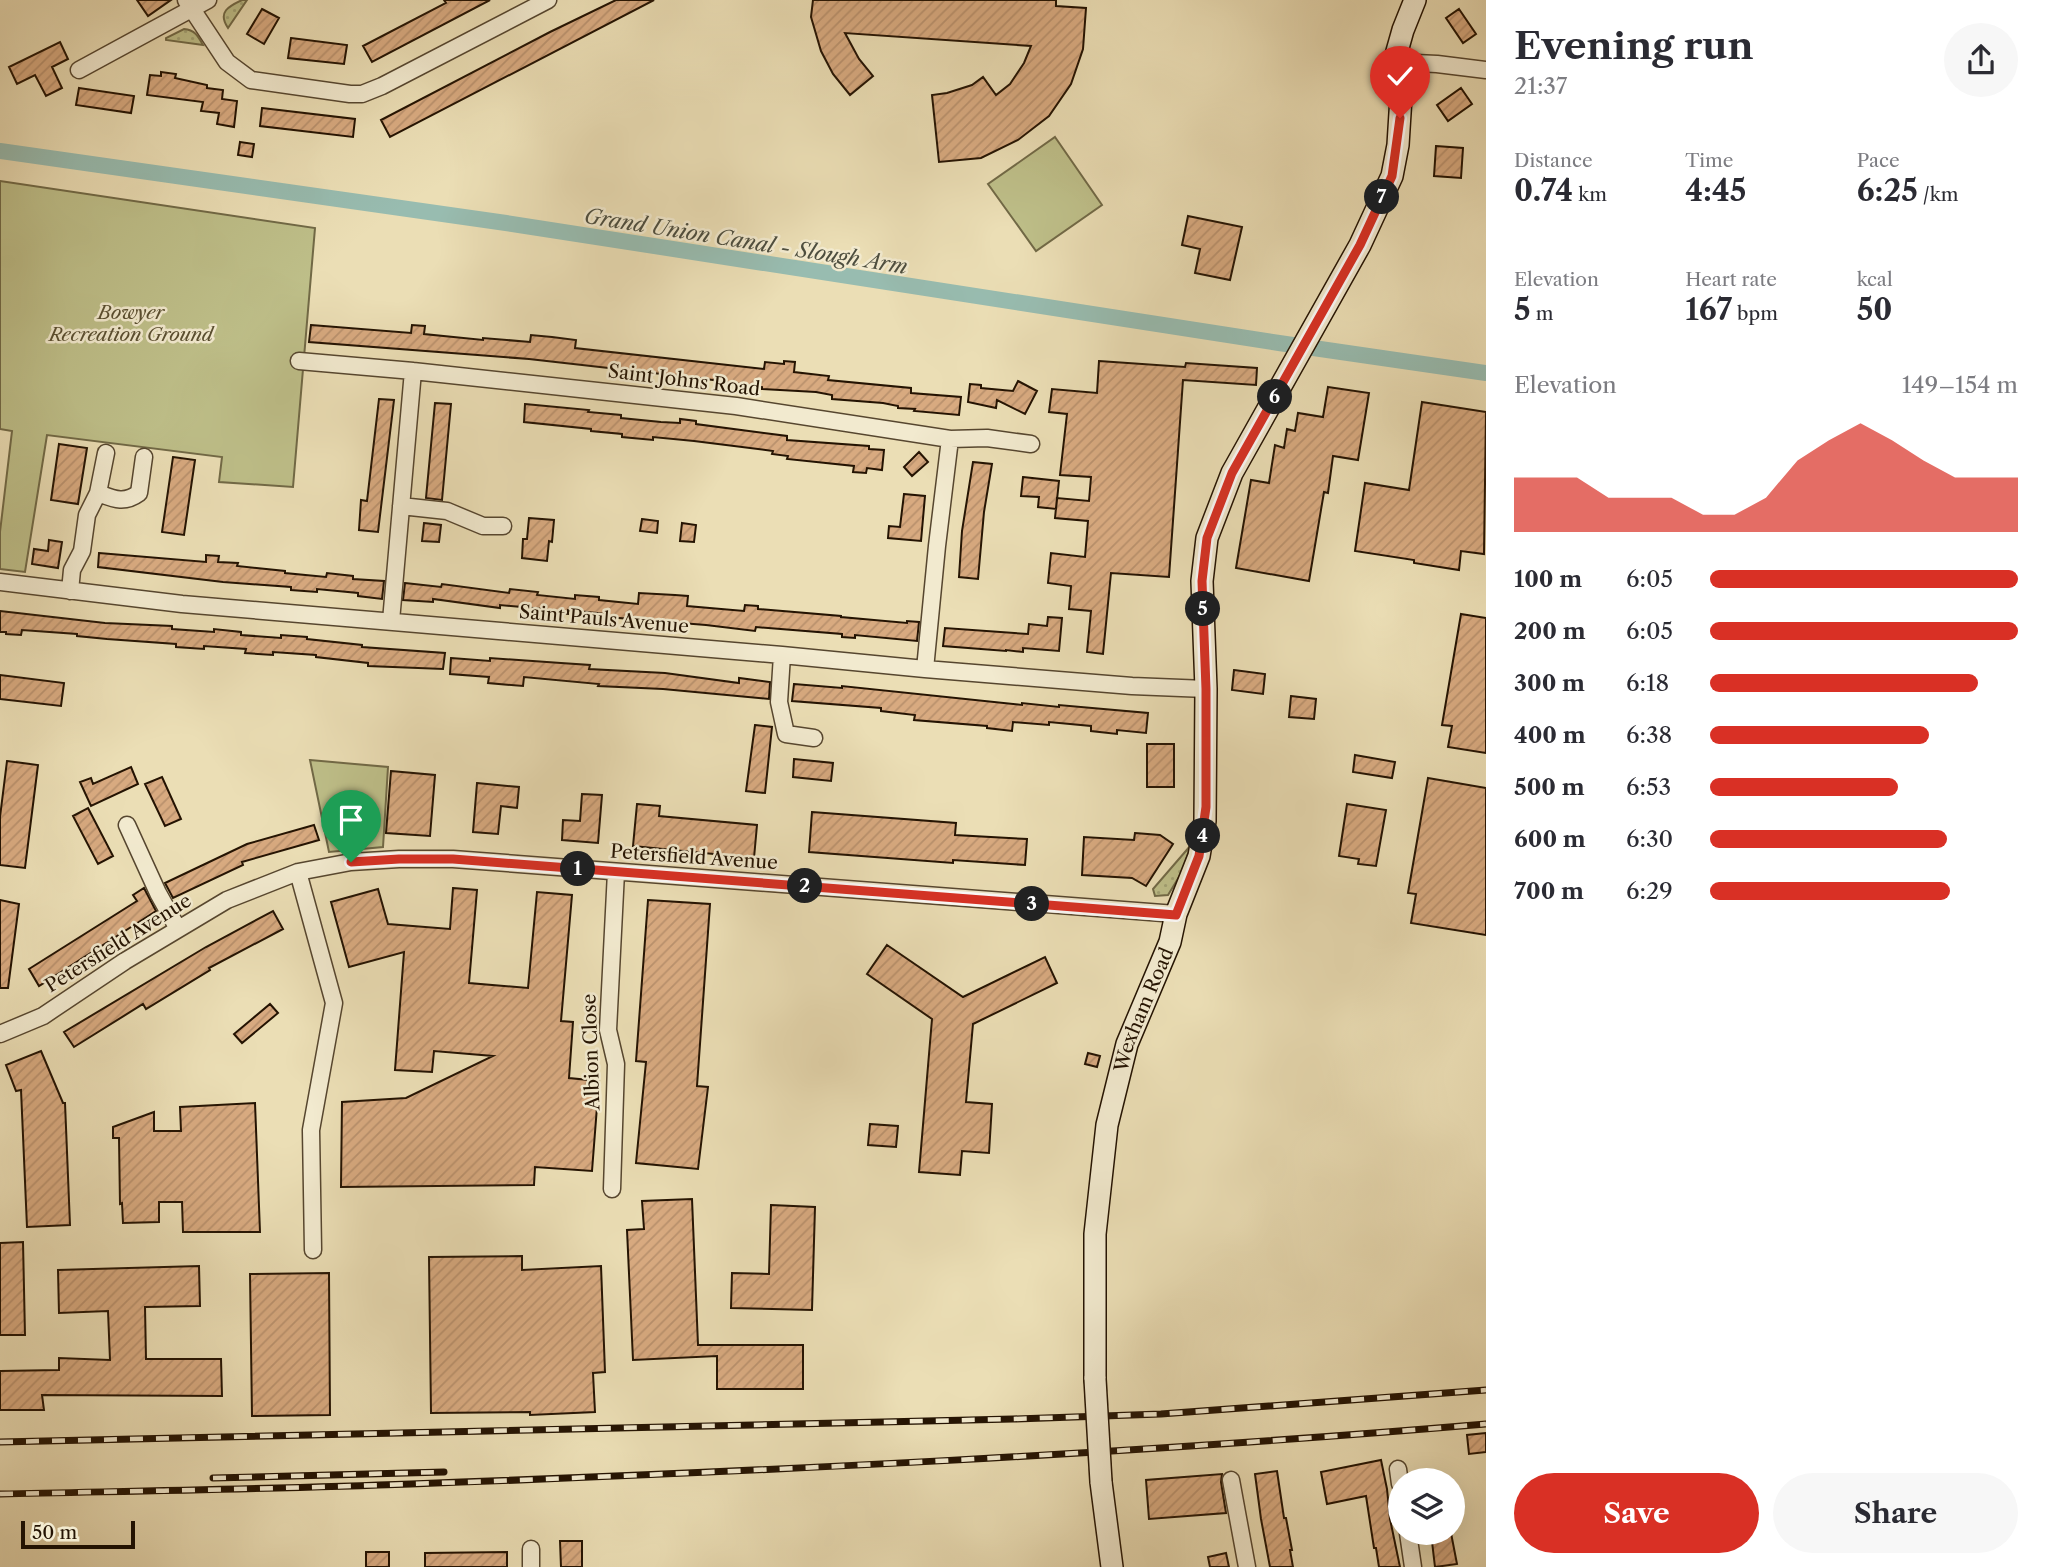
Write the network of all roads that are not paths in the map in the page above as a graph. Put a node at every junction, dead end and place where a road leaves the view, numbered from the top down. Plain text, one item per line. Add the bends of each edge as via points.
1 (208, 0) edge
2 (548, 0) edge
3 (1415, 0) edge
4 (189, 4) edge
5 (1394, 62) junction
6 (79, 70) dead end
7 (1486, 71) edge
8 (299, 361) dead end
9 (413, 371) junction
10 (950, 439) junction
11 (1031, 444) dead end
12 (106, 453) dead end
13 (145, 457) dead end
14 (98, 493) junction
15 (401, 506) junction
16 (503, 526) dead end
17 (0, 582) edge
18 (70, 591) junction
19 (391, 621) junction
20 (782, 655) junction
21 (925, 669) junction
22 (1206, 689) junction
23 (814, 738) dead end
24 (127, 825) dead end
25 (298, 872) junction
26 (616, 872) junction
27 (1176, 915) junction
28 (177, 929) junction
29 (0, 1034) edge
30 (611, 1189) dead end
31 (313, 1250) dead end
32 (1231, 1480) dead end
33 (1410, 1545) edge
34 (531, 1549) dead end
35 (531, 1567) edge
36 (1112, 1567) edge
37 (1247, 1567) edge
38 (1413, 1567) edge

1 - 4 street
2 - 4 street via 362,94 251,80 227,62
3 - 5 street, Wexham Road
4 - 6 street
5 - 7 street
5 - 22 street, Wexham Road via 1401,97 1392,176 1360,245 1232,473 1207,538 1202,581
8 - 9 street, Saint Johns Road
9 - 10 street, Saint Johns Road via 736,406
9 - 15 street
10 - 11 street, Saint Johns Road
10 - 21 street
12 - 14 street
13 - 14 street via 139,493 130,500
14 - 18 street via 87,515
15 - 16 street via 447,511 483,534
15 - 19 street
17 - 18 street, Saint Pauls Avenue
18 - 19 street, Saint Pauls Avenue
19 - 20 street, Saint Pauls Avenue
20 - 21 street, Saint Pauls Avenue
20 - 23 street via 779,702 786,734
21 - 22 street, Saint Pauls Avenue
22 - 27 street, Wexham Road via 1205,821 1199,856
24 - 28 street
25 - 26 street, Petersfield Avenue via 399,859
25 - 28 street, Petersfield Avenue via 227,900
25 - 31 street via 334,1003 311,1130
26 - 27 street, Petersfield Avenue
26 - 30 street, Albion Close via 608,1030 616,1064
27 - 36 street, Wexham Road, bridge via 1170,942 1127,1044 1107,1125 1095,1234 1095,1379
28 - 29 street, Petersfield Avenue via 43,1016
32 - 37 street
33 - 38 street
34 - 35 street

